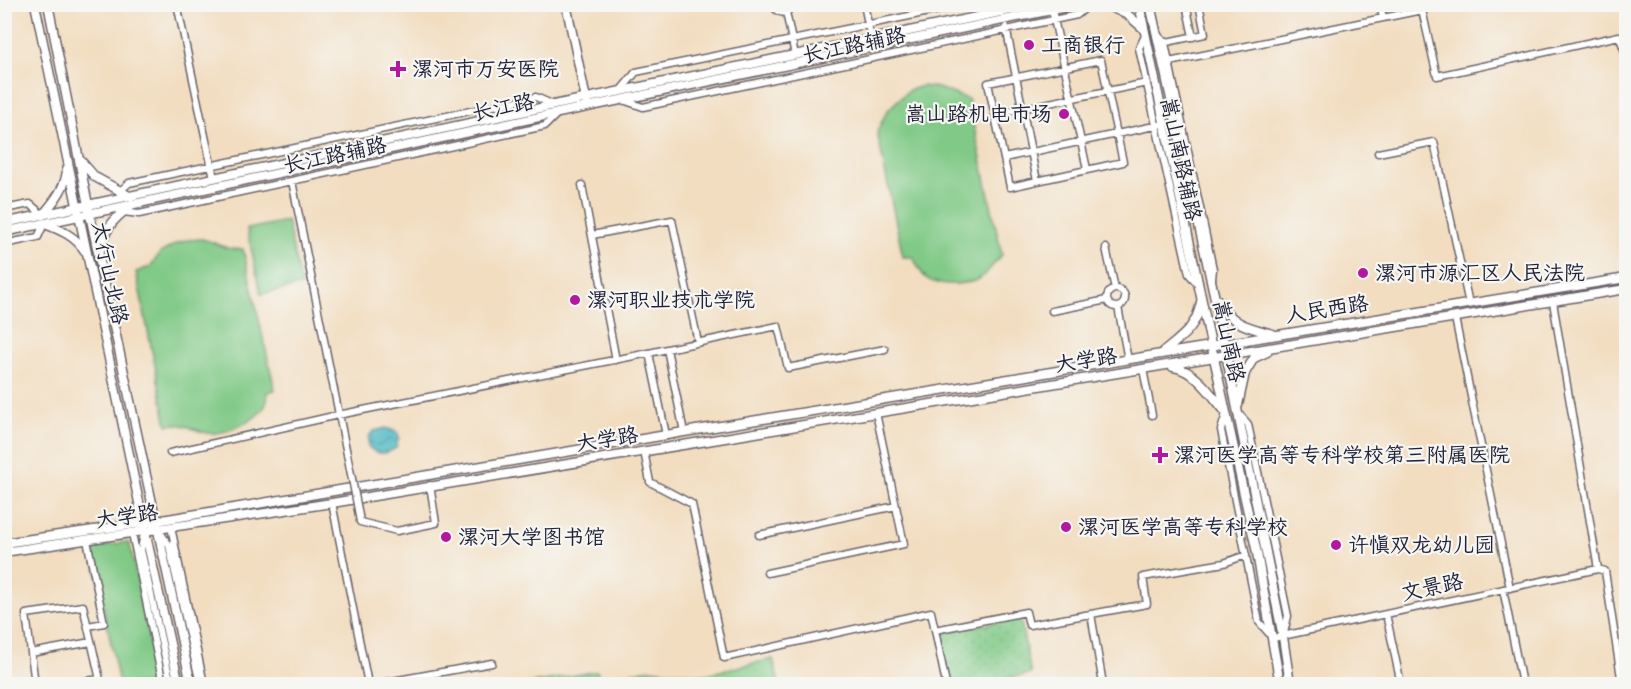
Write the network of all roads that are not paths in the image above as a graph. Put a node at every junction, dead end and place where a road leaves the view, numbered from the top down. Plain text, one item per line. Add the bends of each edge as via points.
1 (35, 4) edge
2 (48, 4) edge
3 (177, 4) edge
4 (566, 4) edge
5 (773, 4) edge
6 (793, 4) edge
7 (864, 4) edge
8 (968, 4) edge
9 (1039, 4) edge
10 (1080, 4) edge
11 (1090, 4) edge
12 (1104, 4) edge
13 (1140, 4) edge
14 (1150, 4) edge
15 (1186, 4) edge
16 (1199, 4) edge
17 (1380, 4) edge
18 (786, 12) junction
19 (1002, 12) edge
20 (1053, 15) junction
21 (1383, 18) junction
22 (868, 25) junction
23 (1006, 30) junction
24 (1145, 33) junction
25 (1626, 34) edge
26 (1619, 36) junction
27 (1193, 37) junction
28 (871, 39) junction
29 (792, 40) junction
30 (1162, 44) junction
31 (1626, 54) edge
32 (795, 55) junction
33 (1169, 62) junction
34 (1065, 67) junction
35 (1016, 77) junction
36 (1147, 83) junction
37 (1107, 92) junction
38 (621, 96) junction
39 (1072, 99) junction
40 (587, 103) junction
41 (556, 109) junction
42 (1023, 109) junction
43 (995, 114) junction
44 (1161, 124) junction
45 (1116, 134) junction
46 (1081, 141) junction
47 (1032, 152) junction
48 (1378, 153) dead end
49 (1004, 158) junction
50 (80, 159) junction
51 (67, 160) junction
52 (212, 165) junction
53 (1087, 169) junction
54 (214, 178) junction
55 (292, 181) junction
56 (1037, 181) junction
57 (582, 185) dead end
58 (120, 190) junction
59 (132, 201) junction
60 (113, 205) junction
61 (78, 207) junction
62 (4, 209) edge
63 (89, 210) junction
64 (123, 212) junction
65 (80, 217) junction
66 (44, 219) junction
67 (4, 223) edge
68 (4, 232) edge
69 (592, 235) junction
70 (4, 244) edge
71 (1106, 248) dead end
72 (100, 254) junction
73 (88, 256) junction
74 (1626, 278) edge
75 (1626, 289) edge
76 (1115, 290) junction
77 (1213, 290) junction
78 (1552, 291) junction
79 (1201, 292) junction
80 (1107, 300) junction
81 (1553, 302) junction
82 (1469, 304) junction
83 (1118, 308) junction
84 (1052, 311) dead end
85 (1455, 318) junction
86 (1279, 335) junction
87 (698, 342) junction
88 (1224, 344) junction
89 (1212, 346) junction
90 (1279, 347) junction
91 (667, 349) junction
92 (885, 349) dead end
93 (649, 353) junction
94 (1159, 355) junction
95 (1226, 356) junction
96 (1214, 358) junction
97 (616, 360) junction
98 (1128, 360) junction
99 (1161, 366) junction
100 (1143, 369) junction
101 (1032, 375) junction
102 (1034, 387) junction
103 (1237, 411) junction
104 (876, 413) junction
105 (1226, 413) junction
106 (338, 415) junction
107 (1152, 415) dead end
108 (684, 432) junction
109 (666, 435) junction
110 (644, 452) junction
111 (170, 453) dead end
112 (430, 485) junction
113 (332, 502) junction
114 (896, 506) junction
115 (157, 525) junction
116 (144, 527) junction
117 (171, 527) junction
118 (132, 533) junction
119 (759, 535) dead end
120 (87, 540) junction
121 (4, 543) edge
122 (165, 546) junction
123 (145, 549) junction
124 (4, 552) edge
125 (1246, 555) junction
126 (1598, 569) junction
127 (766, 573) dead end
128 (1510, 588) junction
129 (1503, 589) junction
130 (1091, 614) junction
131 (1386, 614) junction
132 (88, 626) junction
133 (935, 630) junction
134 (1283, 637) junction
135 (1273, 638) junction
136 (91, 642) junction
137 (31, 653) junction
138 (492, 663) dead end
139 (100, 682) edge
140 (35, 684) edge
141 (66, 684) edge
142 (163, 684) edge
143 (171, 684) edge
144 (179, 684) edge
145 (192, 684) edge
146 (200, 684) edge
147 (204, 684) edge
148 (368, 684) edge
149 (376, 684) edge
150 (946, 684) edge
151 (1103, 684) edge
152 (1281, 684) edge
153 (1290, 684) edge
154 (1401, 684) edge
155 (1522, 684) edge
156 (1622, 684) edge

1 - 51 main road, 太行山北路
2 - 50 main road, 太行山北路
3 - 52 street
4 - 40 main road
5 - 18 street via 779,12
6 - 18 street
7 - 22 street
8 - 22 street, 长江路辅路
9 - 19 main road, 长江路
10 - 20 main road, 长江路
11 - 20 street, 长江路辅路 via 1077,15
12 - 24 main road via 1128,15
13 - 24 main road, 嵩山南路
14 - 30 main road, 嵩山南路
15 - 27 street
16 - 27 street via 1205,34
17 - 21 street
18 - 29 street
19 - 20 main road, 长江路
19 - 23 street
19 - 28 main road, 长江路
19 - 38 main road, 长江路
20 - 23 street, 长江路辅路
20 - 34 street
21 - 26 street via 1422,10 1437,76
21 - 33 street
22 - 28 street
22 - 29 street, 长江路辅路
23 - 35 street
23 - 38 street, 长江路辅路 via 643,107
24 - 36 street, 嵩山南路辅路 via 1139,48
24 - 44 main road, 嵩山南路
25 - 26 street
26 - 31 street
27 - 30 street
28 - 32 main road, 长江路
29 - 32 street
29 - 38 street, 长江路辅路 via 636,72
30 - 33 street, 嵩山南路辅路
30 - 77 main road, 嵩山南路
32 - 38 main road, 长江路
33 - 77 street, 嵩山南路辅路 via 1213,269
34 - 35 street
34 - 37 street via 1101,60
34 - 39 street
35 - 42 street
35 - 43 street via 988,83
36 - 37 street
36 - 44 street, 嵩山南路辅路
37 - 39 street
37 - 45 street
38 - 40 main road, 长江路
39 - 42 street
39 - 46 street
40 - 41 main road, 长江路
41 - 52 street, 长江路辅路 via 536,97
41 - 54 main road, 长江路
41 - 55 street, 长江路辅路 via 546,126
41 - 59 main road, 长江路
42 - 43 street
42 - 47 street
43 - 49 street
44 - 45 street
44 - 79 main road, 嵩山南路
45 - 46 street
45 - 53 street via 1122,162
46 - 47 street
46 - 53 street
47 - 49 street
47 - 56 street
48 - 82 street via 1434,142
49 - 56 street via 1010,187
50 - 58 main road via 95,177
50 - 63 main road, 太行山北路
51 - 61 main road, 太行山北路
51 - 66 main road via 66,179
52 - 54 street
52 - 58 street, 长江路辅路 via 129,183
53 - 56 street
54 - 59 main road, 长江路
55 - 64 street, 长江路辅路 via 139,214
55 - 106 street
57 - 69 street
58 - 59 main road
58 - 60 street
59 - 60 main road, 长江路
59 - 64 main road
60 - 63 main road, 长江路
60 - 64 street, 长江路辅路
61 - 63 main road, 长江路
61 - 65 main road, 太行山北路
61 - 66 main road, 长江路
62 - 66 street via 30,204
63 - 65 main road, 长江路
63 - 72 main road, 太行山北路
64 - 72 main road via 104,232
65 - 66 main road, 长江路
65 - 73 main road, 太行山北路
66 - 67 main road, 长江路
66 - 68 main road, 长江路
66 - 70 street via 38,237
66 - 73 main road via 78,241
69 - 87 street via 672,220
69 - 97 street
71 - 76 street
72 - 115 main road, 太行山北路
73 - 116 main road, 太行山北路
74 - 78 main road, 人民西路
75 - 81 main road, 人民西路
76 - 80 street
76 - 83 street via 1121,290 1126,298
77 - 86 main road via 1225,314 1243,326
77 - 88 main road, 嵩山南路
78 - 81 main road
78 - 82 main road, 人民西路
79 - 89 main road, 嵩山南路
79 - 94 main road via 1198,318
80 - 83 street
80 - 84 street
81 - 85 main road, 人民西路
81 - 126 street
82 - 86 main road, 人民西路
83 - 98 street
85 - 90 main road, 人民西路
85 - 128 street
86 - 88 main road, 人民西路
87 - 91 street
87 - 92 street via 778,326 788,368
88 - 89 main road, 人民西路
88 - 95 main road, 嵩山南路
89 - 94 main road, 大学路
89 - 96 main road, 嵩山南路
90 - 95 main road, 人民西路
90 - 103 main road via 1254,358 1245,373
91 - 93 street
91 - 108 street
93 - 97 street
93 - 109 street
94 - 98 main road, 大学路
95 - 96 main road, 人民西路
95 - 103 main road, 嵩山南路
96 - 99 main road, 大学路
96 - 105 main road, 嵩山南路
97 - 106 street
98 - 101 main road, 大学路
99 - 100 main road, 大学路
99 - 105 main road via 1181,368 1205,386
100 - 102 main road, 大学路
100 - 107 street
101 - 102 main road
101 - 108 main road, 大学路
102 - 104 main road, 大学路
103 - 134 main road, 嵩山南路
104 - 110 main road, 大学路
104 - 114 street
105 - 125 street via 1221,430
105 - 135 main road, 嵩山南路
106 - 111 street
106 - 112 street, bridge via 360,522 397,531 436,523
108 - 109 main road, 大学路
109 - 115 main road, 大学路
110 - 112 main road, 大学路
110 - 133 street via 650,482 692,504 724,658 931,612
112 - 113 main road, 大学路
113 - 117 main road, 大学路
113 - 148 street
114 - 119 street
114 - 127 street via 904,544
115 - 116 main road, 大学路
115 - 117 main road, 大学路
115 - 122 main road, 太行山北路
116 - 118 main road, 大学路
116 - 121 main road, 大学路
116 - 123 main road, 太行山北路
117 - 147 street
118 - 120 main road, 大学路
118 - 142 street
120 - 124 main road, 大学路
120 - 132 street via 104,623
122 - 145 main road, 太行山北路
122 - 146 street
123 - 143 street
123 - 144 main road, 太行山北路
125 - 130 street via 1224,563 1143,577 1147,604
125 - 135 street via 1259,622
126 - 128 street, 文景路
126 - 156 street via 1605,571
128 - 129 street, 文景路
129 - 131 street, 文景路
129 - 155 street
130 - 133 street via 1029,625 1026,612
130 - 151 street
131 - 134 street, 文景路
131 - 154 street
132 - 136 street
132 - 137 street via 83,606 26,614
133 - 150 street
134 - 135 street, 文景路
134 - 153 main road, 嵩山南路
135 - 152 main road, 嵩山南路
136 - 137 street
136 - 139 street
137 - 140 street
138 - 149 street
139 - 141 street

